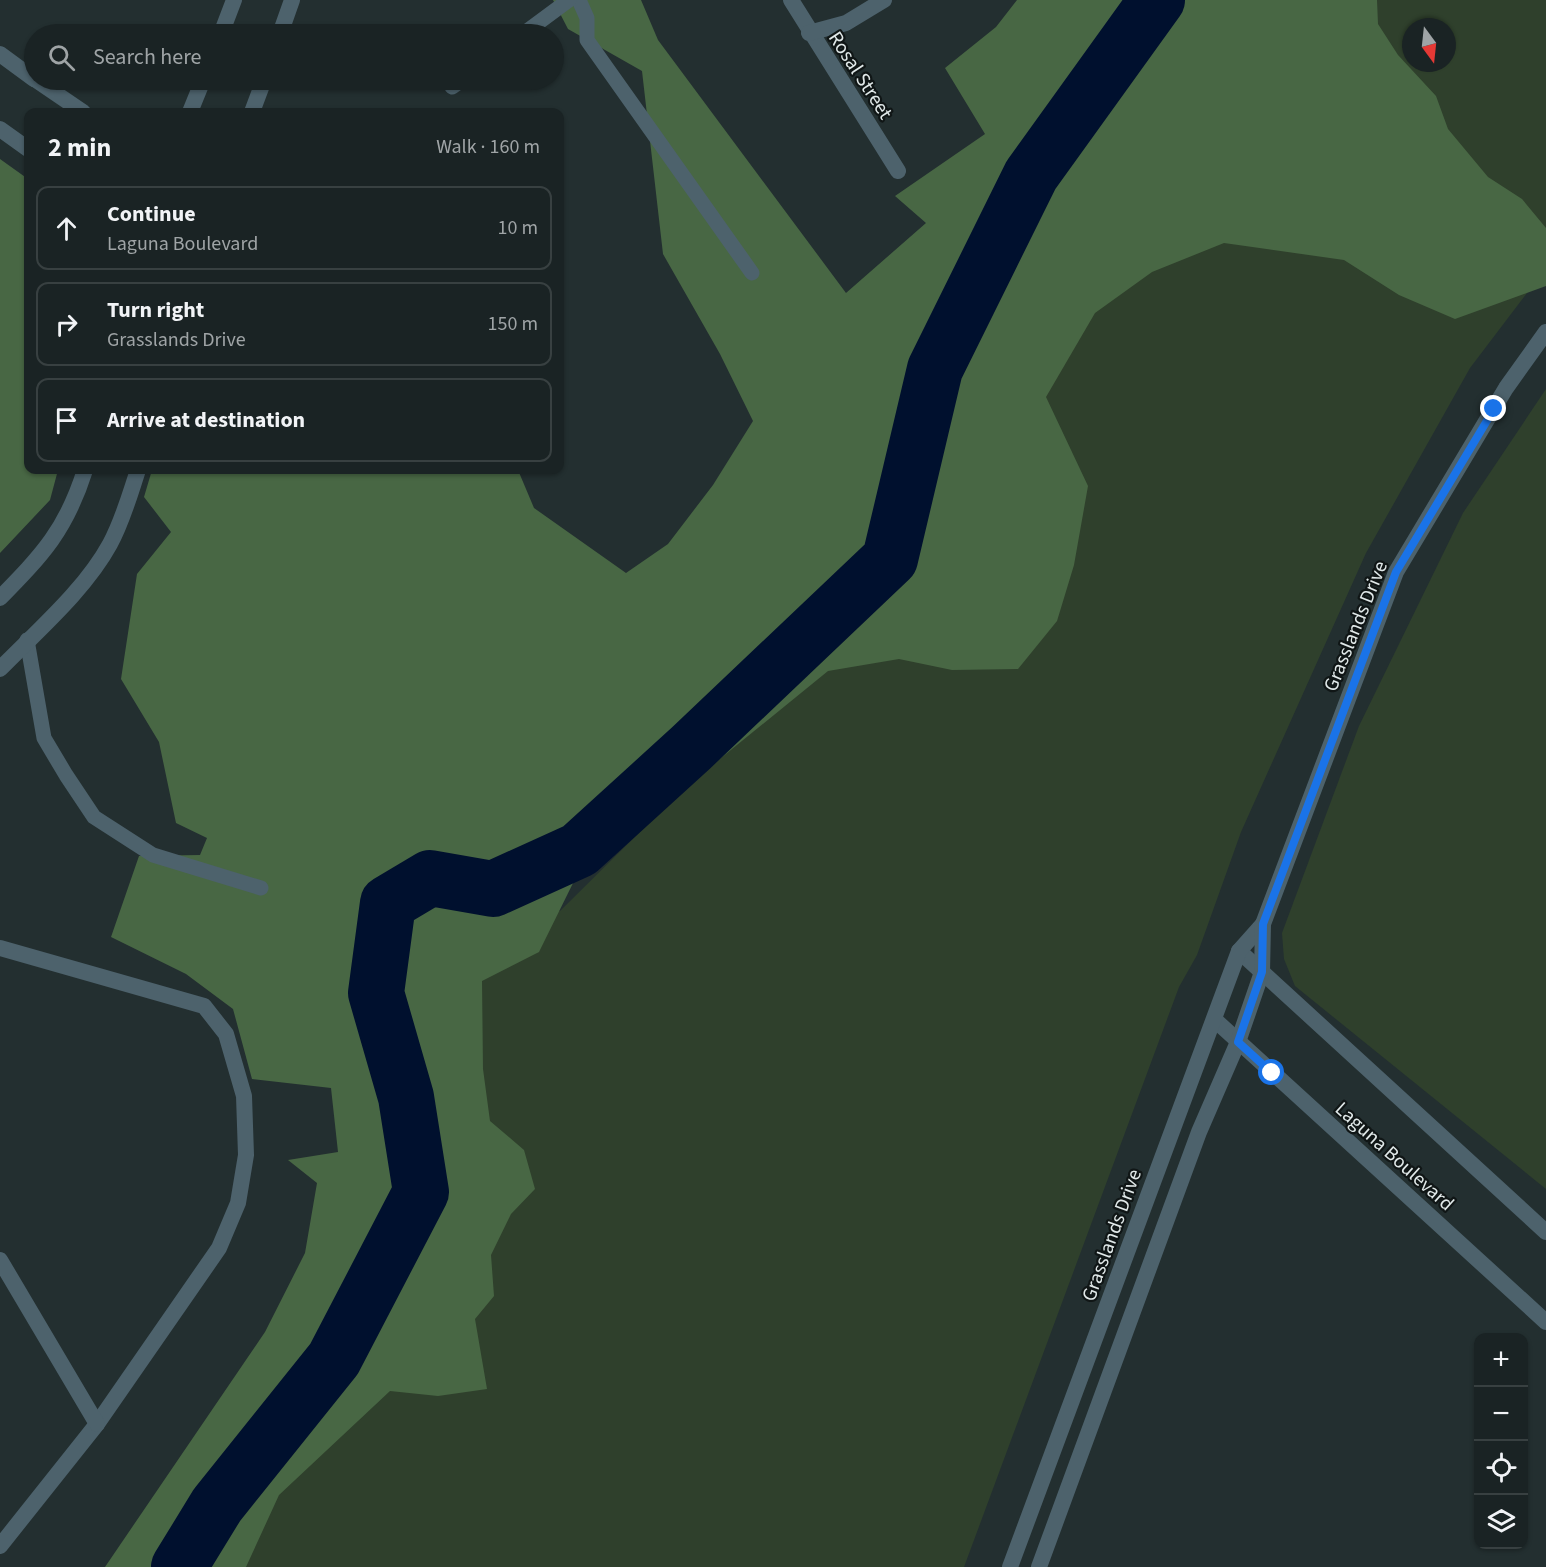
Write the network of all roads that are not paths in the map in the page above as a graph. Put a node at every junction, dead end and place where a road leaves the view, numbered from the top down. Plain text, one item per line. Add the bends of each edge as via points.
1 (234, 0) edge
2 (292, 0) edge
3 (569, 0) edge
4 (579, 0) edge
5 (791, 0) edge
6 (884, 0) edge
7 (225, 24) edge
8 (284, 24) edge
9 (537, 24) edge
10 (809, 33) junction
11 (0, 54) edge
12 (24, 71) edge
13 (51, 90) edge
14 (199, 90) edge
15 (260, 90) edge
16 (77, 108) edge
17 (192, 108) edge
18 (254, 108) edge
19 (0, 129) edge
20 (24, 146) edge
21 (898, 171) dead end
22 (752, 273) dead end
23 (1546, 332) edge
24 (84, 474) edge
25 (137, 474) edge
26 (0, 598) edge
27 (27, 640) junction
28 (0, 669) edge
29 (261, 888) dead end
30 (1263, 924) junction
31 (0, 948) edge
32 (1239, 951) junction
33 (1262, 972) junction
34 (1215, 1020) junction
35 (1238, 1042) junction
36 (1546, 1232) edge
37 (0, 1260) edge
38 (1546, 1322) edge
39 (97, 1424) junction
40 (0, 1546) edge
41 (1010, 1567) edge
42 (1039, 1567) edge

1 - 7 street
2 - 8 street
3 - 9 lane
4 - 22 lane via 587,18 586,40
5 - 10 street, Rosal Street
6 - 10 street via 846,23
10 - 21 street, Rosal Street
11 - 12 street
13 - 16 street
14 - 17 street
15 - 18 street
19 - 20 street
23 - 30 street, Grasslands Drive via 1506,388 1396,572
24 - 26 street via 71,509 53,541
25 - 27 street via 110,544 74,592
27 - 28 street
27 - 29 lane via 44,738 94,817 153,855
30 - 32 street, Grasslands Drive
30 - 33 street, Grasslands Drive
31 - 39 street via 204,1006 226,1034 244,1096 246,1155 238,1203 219,1248
32 - 33 street
32 - 34 street, Grasslands Drive
33 - 35 street, Grasslands Drive
33 - 36 street
34 - 35 street, Laguna Boulevard
34 - 41 street, Grasslands Drive
35 - 38 street, Laguna Boulevard
35 - 42 street, Grasslands Drive via 1199,1132
37 - 39 street
39 - 40 street

